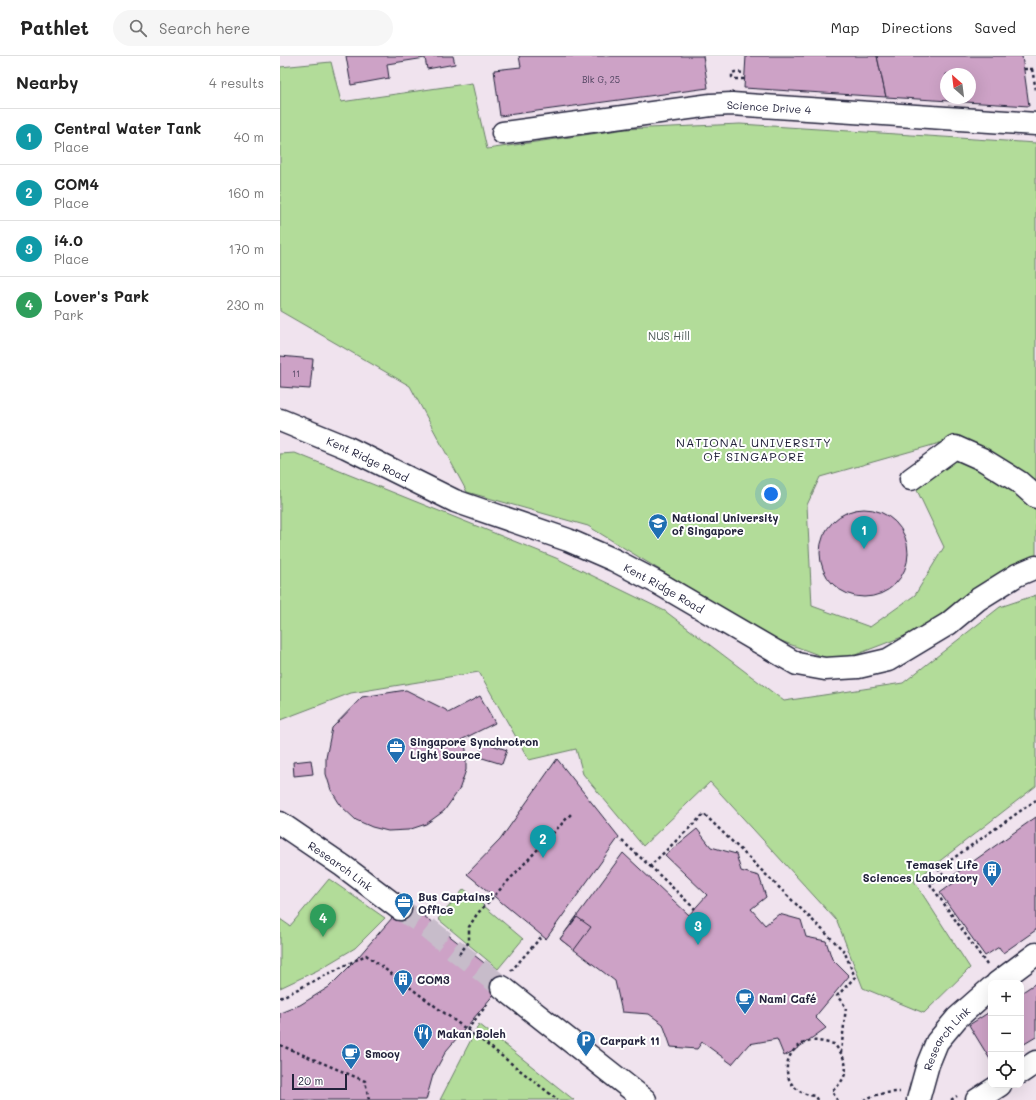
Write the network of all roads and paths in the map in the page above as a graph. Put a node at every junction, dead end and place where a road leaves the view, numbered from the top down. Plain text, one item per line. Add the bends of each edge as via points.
1 (1024, 69) dead end
2 (1032, 69) junction
3 (1036, 69) edge
4 (745, 73) dead end
5 (744, 79) dead end
6 (1036, 90) edge
7 (1036, 124) edge
8 (503, 133) dead end
9 (280, 420) edge
10 (911, 479) dead end
11 (1036, 497) edge
12 (1036, 567) edge
13 (1036, 800) edge
14 (571, 814) dead end
15 (280, 823) edge
16 (622, 841) dead end
17 (650, 866) junction
18 (400, 909) tunnel mouth
19 (694, 909) dead end
20 (542, 936) dead end
21 (459, 954) dead end
22 (1036, 954) edge
23 (992, 974) edge
24 (505, 980) junction
25 (988, 991) edge
26 (280, 998) edge
27 (467, 1030) junction
28 (280, 1045) edge
29 (841, 1052) junction
30 (1036, 1062) edge
31 (1024, 1070) edge
32 (995, 1088) edge
33 (912, 1096) edge
34 (369, 1100) edge
35 (558, 1100) edge
36 (645, 1100) edge
37 (817, 1100) edge
38 (837, 1100) edge
39 (864, 1100) edge
40 (977, 1100) edge

1 - 2 path
2 - 3 path
2 - 6 path
4 - 5 path via 732,73 734,79
7 - 8 street, Science Drive 4 via 711,104
9 - 12 street, Kent Ridge Road via 346,447 455,501 568,540 614,560 797,664 825,669 858,667 888,660 948,624 977,600
10 - 11 street via 955,447 982,459 1019,482
13 - 23 path via 938,869 943,875 930,884
14 - 21 path via 477,914 469,927 469,942
15 - 18 street, Research Link
16 - 17 path
17 - 19 path
17 - 29 path via 704,814 844,951 855,977 837,996 846,1007
20 - 24 path
22 - 23 street
24 - 27 path
24 - 36 street
25 - 33 street, Research Link via 957,1018 936,1042
26 - 27 path via 366,955
27 - 35 path
28 - 34 path via 365,1081
29 - 37 path via 834,1044 812,1041 795,1050 787,1062 787,1074 791,1084 798,1091 815,1096
29 - 38 path via 846,1063 841,1084 832,1091
30 - 31 street
32 - 40 street
33 - 39 path via 890,1092

